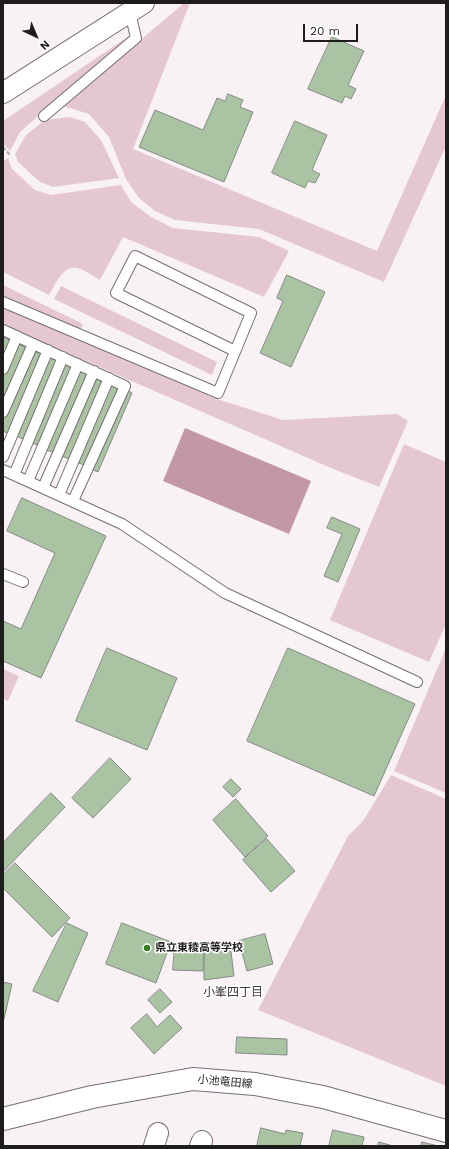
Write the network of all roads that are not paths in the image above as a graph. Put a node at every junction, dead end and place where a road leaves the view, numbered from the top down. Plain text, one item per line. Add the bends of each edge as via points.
1 (137, 8) edge
2 (3, 93) edge
3 (44, 116) dead end
4 (3, 302) edge
5 (3, 330) edge
6 (17, 336) junction
7 (33, 344) junction
8 (48, 350) junction
9 (235, 351) junction
10 (63, 357) junction
11 (78, 364) junction
12 (3, 369) edge
13 (94, 372) junction
14 (109, 378) junction
15 (3, 412) edge
16 (3, 457) edge
17 (3, 470) edge
18 (14, 475) junction
19 (28, 481) junction
20 (43, 488) junction
21 (59, 495) junction
22 (73, 501) junction
23 (3, 574) edge
24 (23, 582) dead end
25 (418, 682) dead end
26 (3, 1119) edge
27 (446, 1131) edge

1 - 2 street
1 - 3 lane via 136,38
4 - 9 lane via 218,393
5 - 6 lane
6 - 7 lane
6 - 12 lane
7 - 8 lane
7 - 15 lane
8 - 10 lane
8 - 16 lane
9 - 9 lane via 251,313 135,256 116,293
10 - 11 lane
10 - 18 lane
11 - 13 lane
11 - 19 lane
13 - 14 lane
13 - 20 lane
14 - 21 lane
14 - 22 lane via 125,386
17 - 18 lane
18 - 19 lane
19 - 20 lane
20 - 21 lane
21 - 22 lane
22 - 25 lane via 122,524 225,593
23 - 24 lane
26 - 27 main road, 小池竜田線 via 92,1097 193,1079 255,1084 323,1097

